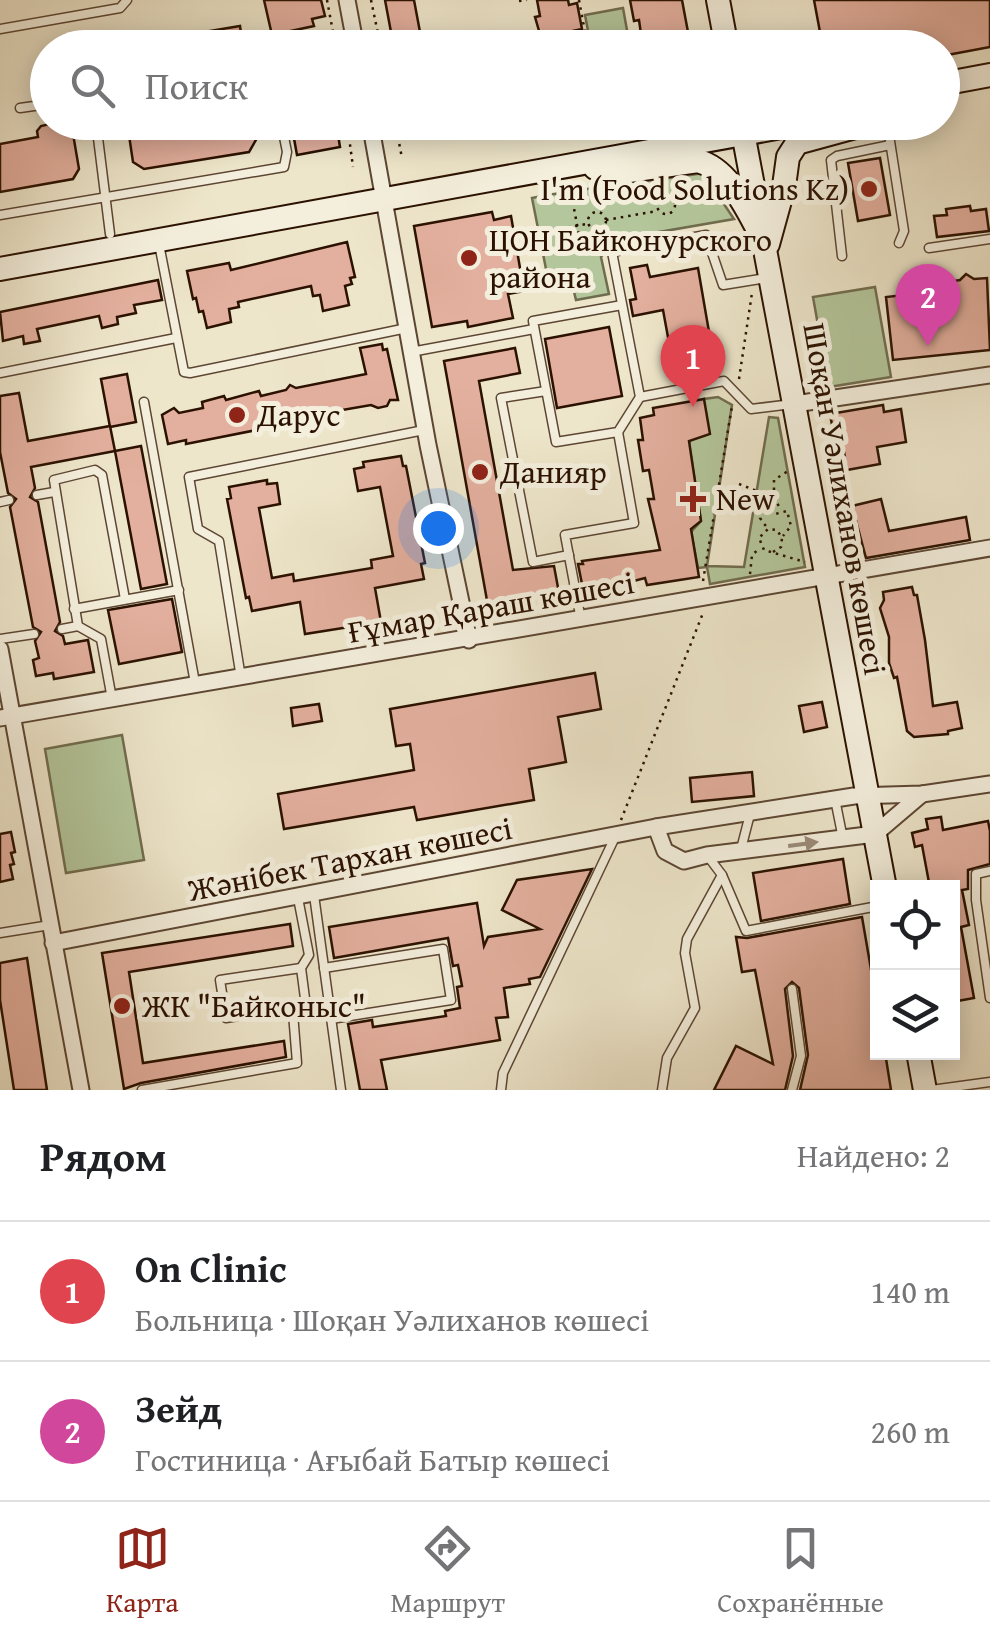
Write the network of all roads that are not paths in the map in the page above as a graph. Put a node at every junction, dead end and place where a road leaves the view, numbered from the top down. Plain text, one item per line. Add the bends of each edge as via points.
1 (127, 0) edge
2 (347, 0) edge
3 (718, 0) edge
4 (0, 30) edge
5 (353, 30) edge
6 (724, 30) edge
7 (990, 75) edge
8 (960, 81) edge
9 (990, 90) edge
10 (960, 95) edge
11 (30, 107) edge
12 (20, 108) dead end
13 (99, 140) edge
14 (284, 140) edge
15 (373, 140) edge
16 (660, 140) edge
17 (690, 140) edge
18 (741, 140) edge
19 (811, 140) edge
20 (889, 140) edge
21 (890, 146) junction
22 (568, 176) junction
23 (383, 190) junction
24 (107, 197) junction
25 (0, 215) edge
26 (110, 234) junction
27 (990, 238) edge
28 (158, 240) junction
29 (900, 243) dead end
30 (764, 245) junction
31 (929, 248) dead end
32 (0, 254) edge
33 (842, 256) dead end
34 (0, 268) edge
35 (762, 278) junction
36 (622, 305) junction
37 (407, 328) junction
38 (534, 328) junction
39 (176, 338) junction
40 (411, 352) junction
41 (0, 373) edge
42 (990, 375) edge
43 (546, 391) junction
44 (640, 397) junction
45 (144, 402) dead end
46 (796, 404) junction
47 (425, 430) junction
48 (618, 432) junction
49 (54, 492) junction
50 (36, 495) dead end
51 (990, 548) edge
52 (569, 555) junction
53 (826, 577) junction
54 (179, 590) junction
55 (125, 599) junction
56 (74, 608) junction
57 (581, 620) junction
58 (78, 626) junction
59 (62, 628) dead end
60 (34, 634) dead end
61 (0, 639) edge
62 (469, 640) junction
63 (0, 649) edge
64 (241, 678) junction
65 (196, 685) junction
66 (112, 699) junction
67 (6, 717) edge
68 (990, 784) edge
69 (922, 794) junction
70 (867, 795) junction
71 (836, 799) junction
72 (750, 814) junction
73 (656, 827) junction
74 (875, 834) junction
75 (616, 836) junction
76 (843, 839) junction
77 (740, 854) junction
78 (707, 856) junction
79 (990, 872) edge
80 (722, 875) junction
81 (884, 880) edge
82 (306, 896) junction
83 (870, 908) edge
84 (50, 924) junction
85 (0, 933) edge
86 (54, 943) junction
87 (301, 968) junction
88 (324, 968) junction
89 (792, 988) dead end
90 (990, 998) edge
91 (306, 1006) junction
92 (332, 1019) junction
93 (920, 1060) edge
94 (990, 1082) edge
95 (81, 1090) edge
96 (142, 1090) edge
97 (341, 1090) edge
98 (501, 1090) edge
99 (662, 1090) edge
100 (792, 1090) edge
101 (928, 1090) edge

1 - 4 lane via 120,8
2 - 5 street
3 - 6 main road
7 - 8 main road
9 - 10 main road
11 - 12 lane
13 - 24 lane
14 - 24 lane via 284,166
15 - 23 street
16 - 23 main road
17 - 22 main road
18 - 30 main road, Шоқан Уәлиханов көшесі
19 - 30 main road via 797,144 788,157
20 - 21 lane
21 - 29 lane via 904,231
21 - 33 lane via 831,160
22 - 23 main road
22 - 30 main road via 708,164
23 - 26 main road
23 - 28 main road
23 - 37 street
24 - 25 lane
24 - 26 lane
26 - 32 main road
27 - 31 lane
28 - 34 main road
28 - 39 lane
30 - 35 main road, Шоқан Уәлиханов көшесі
35 - 36 lane via 723,284 706,235 612,252
35 - 46 main road, Шоқан Уәлиханов көшесі
36 - 38 lane via 533,321
36 - 44 lane
37 - 39 lane via 190,373 181,366
37 - 40 street
38 - 40 lane
38 - 43 lane
39 - 41 lane
40 - 47 street
42 - 46 street
43 - 48 lane via 556,442
43 - 52 lane via 501,398 533,562
44 - 46 lane via 724,382 751,409
44 - 48 lane
45 - 54 lane
46 - 53 main road, Шоқан Уәлиханов көшесі
47 - 62 street
47 - 64 lane via 189,478 198,530 219,542
48 - 52 lane via 634,523 565,535
49 - 50 lane
49 - 55 lane via 58,478 95,470 102,475
49 - 56 lane
51 - 53 street, Ғұмар Қараш көшесі
52 - 57 lane
53 - 57 street, Ғұмар Қараш көшесі
53 - 70 main road, Шоқан Уәлиханов көшесі
54 - 55 lane
54 - 65 lane
55 - 56 lane
56 - 58 lane
57 - 62 street, Ғұмар Қараш көшесі
58 - 59 lane
58 - 66 lane via 103,643
60 - 61 lane
62 - 64 street, Ғұмар Қараш көшесі
63 - 67 street
64 - 65 street, Ғұмар Қараш көшесі
65 - 66 street, Ғұмар Қараш көшесі
66 - 67 street, Ғұмар Қараш көшесі
67 - 84 street
68 - 69 street, Жәнібек Тархан көшесі
69 - 70 street, Жәнібек Тархан көшесі
69 - 74 street
70 - 71 street, Жәнібек Тархан көшесі
70 - 74 main road, Шоқан Уәлиханов көшесі
71 - 72 street, Жәнібек Тархан көшесі
71 - 76 lane
72 - 73 street, Жәнібек Тархан көшесі
72 - 77 lane
73 - 75 street, Жәнібек Тархан көшесі
73 - 78 street via 673,857
74 - 76 street
74 - 81 main road, Шоқан Уәлиханов көшесі
75 - 82 street, Жәнібек Тархан көшесі
75 - 98 lane via 503,1073
77 -> 76 street
77 - 78 street
78 - 80 lane
79 - 90 lane via 976,874 976,900
80 - 83 lane via 746,931
80 - 99 lane via 687,939 695,1008 667,1058
82 - 86 street, Жәнібек Тархан көшесі
82 - 87 lane via 309,956
82 - 88 lane
84 - 85 lane
84 - 86 street
86 - 95 street
87 - 91 lane
87 - 91 lane via 220,980 226,1018
88 - 92 lane
88 - 92 lane via 443,949 451,1000
89 - 100 lane via 801,1056
91 - 96 lane via 293,1013 297,1063
92 - 97 lane
93 - 101 main road
94 - 101 lane

